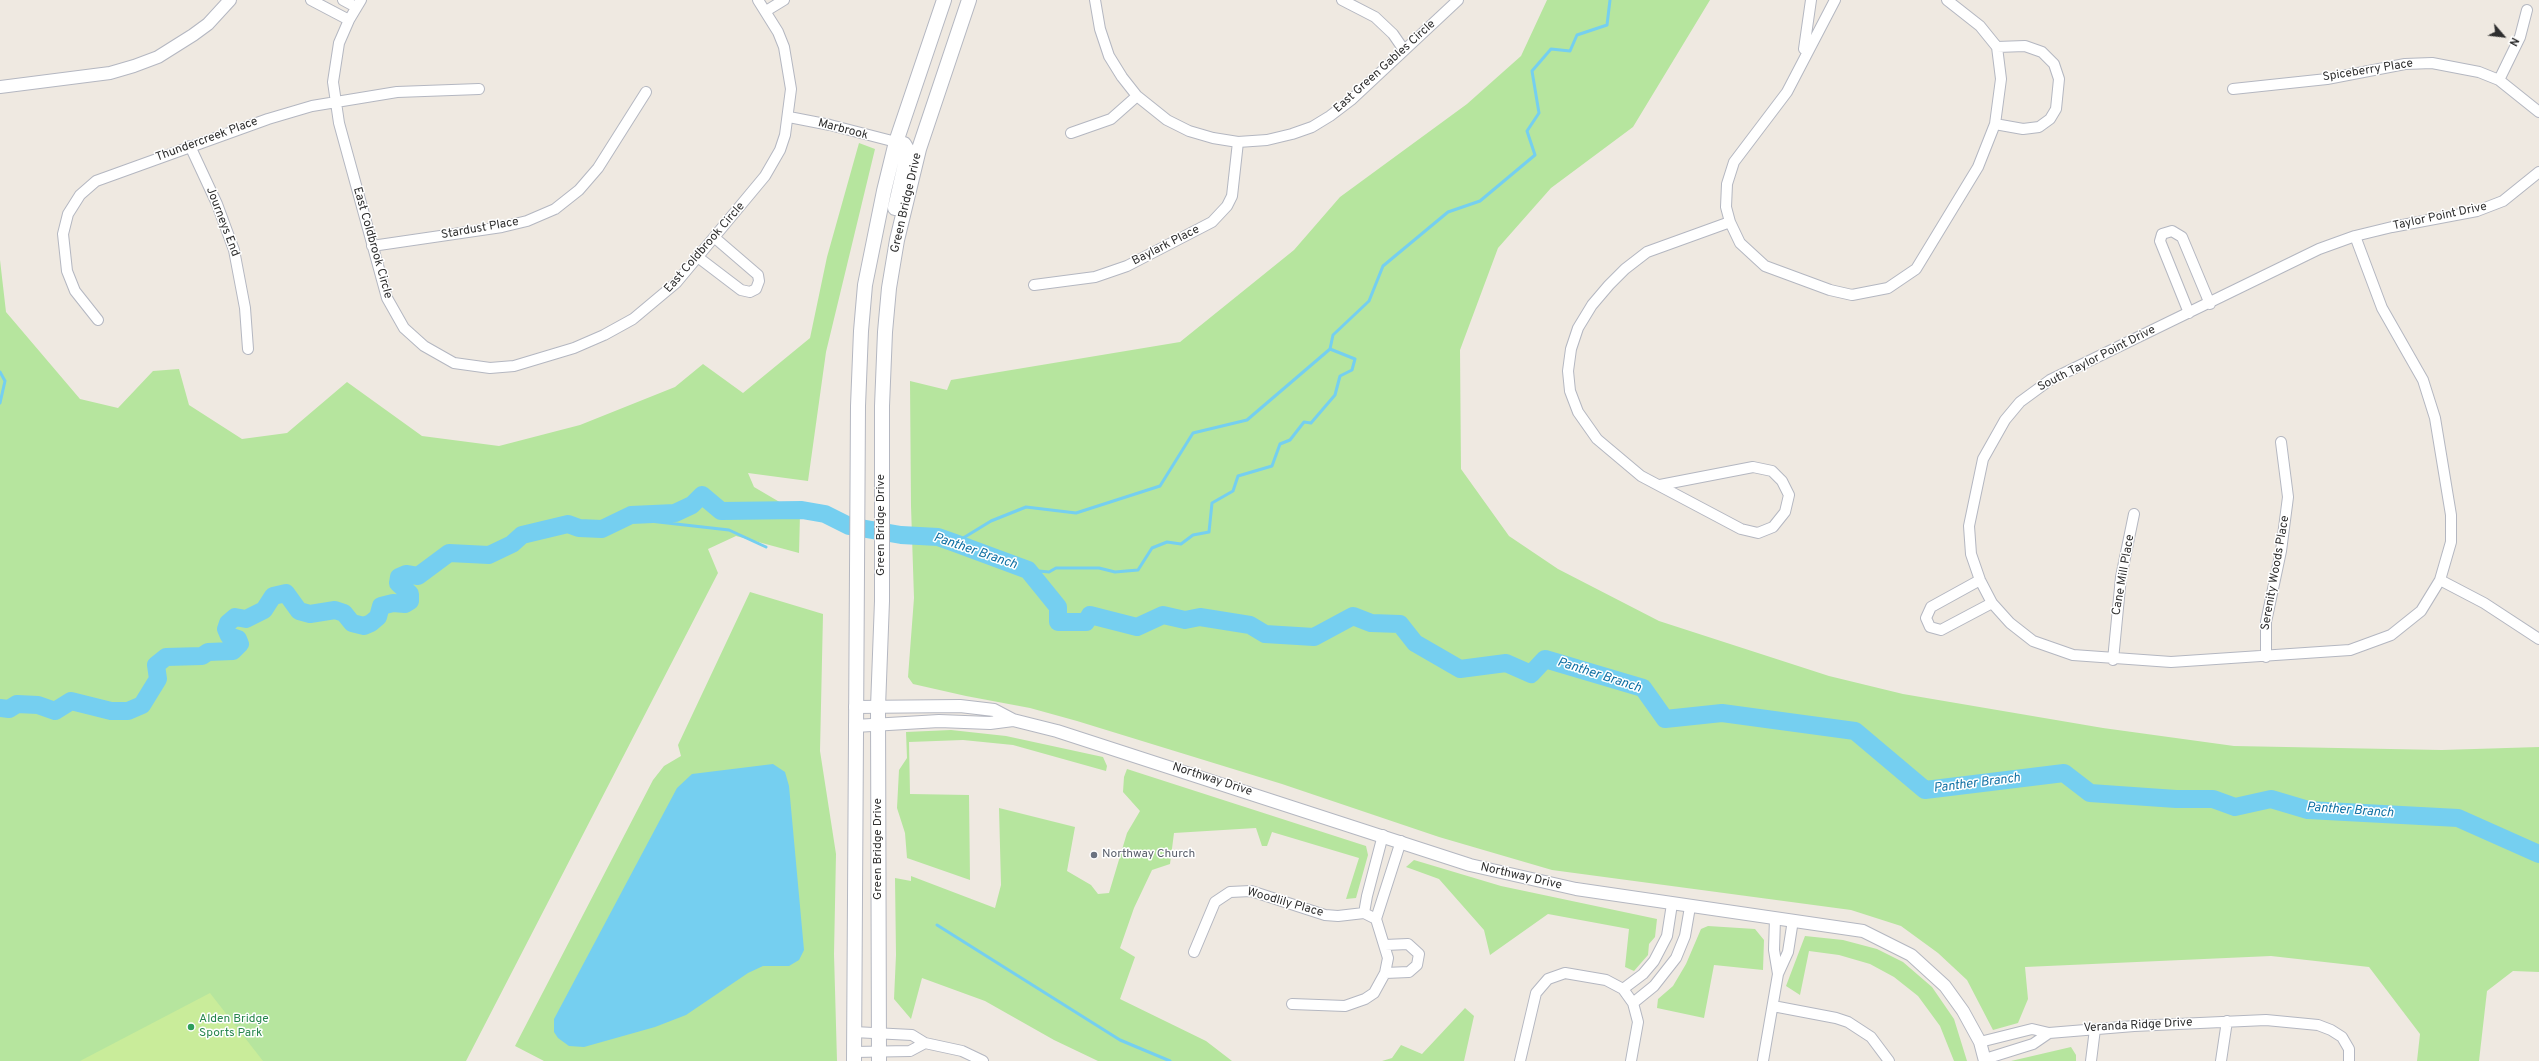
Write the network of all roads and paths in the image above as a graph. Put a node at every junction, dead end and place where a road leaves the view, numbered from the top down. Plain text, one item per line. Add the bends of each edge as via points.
1 (230, 0) edge
2 (311, 0) edge
3 (343, 0) edge
4 (758, 0) edge
5 (784, 0) edge
6 (944, 0) edge
7 (969, 0) edge
8 (1095, 0) edge
9 (1342, 0) edge
10 (1458, 0) edge
11 (1811, 0) edge
12 (1835, 0) edge
13 (1947, 0) edge
14 (358, 4) edge
15 (2527, 10) dead end
16 (766, 11) junction
17 (349, 20) junction
18 (1997, 47) junction
19 (1404, 50) junction
20 (1798, 68) junction
21 (2499, 80) junction
22 (0, 87) edge
23 (479, 89) dead end
24 (2233, 89) dead end
25 (646, 92) dead end
26 (1137, 96) junction
27 (335, 102) junction
28 (2539, 112) edge
29 (789, 117) junction
30 (1995, 124) junction
31 (1071, 133) dead end
32 (896, 142) junction
33 (1238, 142) junction
34 (190, 146) junction
35 (2539, 172) edge
36 (1730, 222) junction
37 (2355, 236) junction
38 (715, 238) junction
39 (372, 246) junction
40 (699, 258) junction
41 (1034, 285) dead end
42 (889, 288) junction
43 (2210, 304) junction
44 (2189, 313) junction
45 (98, 320) dead end
46 (248, 349) dead end
47 (2281, 442) dead end
48 (1660, 485) junction
49 (2134, 514) dead end
50 (1980, 580) junction
51 (2440, 580) junction
52 (1992, 603) junction
53 (2539, 639) edge
54 (2266, 657) junction
55 (2113, 660) junction
56 (855, 707) junction
57 (878, 707) junction
58 (1013, 720) junction
59 (878, 724) junction
60 (855, 726) junction
61 (1383, 835) junction
62 (1401, 841) junction
63 (1672, 904) junction
64 (1690, 907) junction
65 (1364, 913) junction
66 (1775, 918) junction
67 (1376, 919) junction
68 (1793, 920) junction
69 (1385, 944) junction
70 (1194, 952) dead end
71 (1385, 973) junction
72 (1778, 974) junction
73 (1623, 989) junction
74 (1633, 1003) junction
75 (1292, 1004) dead end
76 (1773, 1006) junction
77 (2227, 1021) junction
78 (2096, 1029) junction
79 (854, 1032) junction
80 (2049, 1033) junction
81 (879, 1034) junction
82 (1980, 1042) junction
83 (925, 1043) junction
84 (854, 1056) edge
85 (879, 1056) edge
86 (1985, 1060) edge
87 (984, 1061) edge
88 (1520, 1061) edge
89 (1631, 1061) edge
90 (1763, 1061) edge
91 (1889, 1061) edge
92 (2091, 1061) edge
93 (2221, 1061) edge
94 (2350, 1061) edge

1 - 22 street via 193,36 158,57 134,66 95,75
2 - 17 street
3 - 14 street
4 - 16 street, East Coldbrook Circle
5 - 16 street
6 - 32 main road, Green Bridge Drive
7 - 42 main road, Green Bridge Drive via 919,149 897,240
8 - 26 street, East Green Gables Circle via 1100,29 1109,56
9 - 19 street via 1375,17 1393,34
10 - 19 street, East Green Gables Circle
11 - 20 street via 1806,41
12 - 20 street
13 - 18 street via 1980,26
14 - 17 street, East Coldbrook Circle
15 - 21 street via 2520,37
16 - 29 street, East Coldbrook Circle via 778,32 787,59 791,89
17 - 27 street, East Coldbrook Circle via 334,69
18 - 30 street via 2001,79
18 - 30 street via 2025,46 2042,52 2054,64 2059,79 2056,109 2050,119 2039,126 2024,129
19 - 33 street, East Green Gables Circle via 1338,110 1312,127 1280,138
20 - 36 street via 1780,102 1734,162 1726,190 1726,207
21 - 24 street, Spiceberry Place via 2459,67 2420,63 2327,78
21 - 28 street, Spiceberry Place
23 - 27 street, Thundercreek Place via 397,92
25 - 39 street, Stardust Place via 598,168 579,190 555,209 527,221 502,227
26 - 31 street via 1111,119
26 - 33 street, East Green Gables Circle via 1167,120 1189,131
27 - 34 street, Thundercreek Place via 289,112
27 - 39 street, East Coldbrook Circle
29 - 32 street, Marbrook
29 - 38 street, East Coldbrook Circle via 786,135 773,163
30 - 36 street via 1978,167 1923,260 1907,277 1888,288 1864,294 1841,293 1775,271 1748,252 1740,243
32 - 42 main road via 904,144 908,151 892,218
32 - 56 main road, Green Bridge Drive via 873,235 865,285 858,406
33 - 41 street, Baylark Place via 1232,196 1227,206 1212,222 1127,266 1095,277
34 - 45 street, Thundercreek Place via 96,181 80,195 68,214 63,234 67,271 82,301
34 - 46 street, Journeys End via 217,204 234,250 245,308
35 - 37 street, Taylor Point Drive via 2503,201 2477,211
36 - 48 street via 1660,246 1635,260 1600,295 1578,328 1571,349 1568,371 1570,391 1584,422 1597,439 1618,458 1641,476
37 - 43 street, South Taylor Point Drive via 2319,249
37 - 51 street, South Taylor Point Drive via 2382,308 2423,380 2435,418 2452,528 2450,553
38 - 40 street, East Coldbrook Circle
38 - 40 street via 758,275 756,289 750,292 741,290
39 - 40 street, East Coldbrook Circle via 387,298 397,319 413,337 443,358 467,366 490,368 514,366 574,348 620,327 662,296
42 - 57 main road, Green Bridge Drive via 882,406 882,601
43 - 44 street, South Taylor Point Drive
43 - 44 street via 2182,237 2172,231 2162,234 2160,241
44 - 50 street, South Taylor Point Drive via 2050,380 2020,402 2005,420 1983,459 1970,513 1971,554
47 - 54 street, Serenity Woods Place via 2288,497 2281,552 2266,622
48 - 48 street via 1752,467 1772,470 1782,481 1789,495 1785,512 1773,528 1758,533 1741,529
49 - 55 street, Cane Mill Place via 2121,577
50 - 52 street, South Taylor Point Drive
50 - 52 street via 1932,607 1926,618 1930,627 1941,630
51 - 53 street via 2484,603
51 - 54 street, South Taylor Point Drive via 2421,611 2402,627 2380,640 2337,652
52 - 55 street, South Taylor Point Drive via 2020,632 2045,646 2073,655
54 - 55 street, South Taylor Point Drive via 2171,662
56 - 57 street, Northway Drive
56 - 60 main road, Green Bridge Drive
57 - 58 street, Northway Drive via 960,706 994,710
57 - 59 main road, Green Bridge Drive
58 - 59 street, Northway Drive via 990,723 939,721
58 - 61 street, Northway Drive via 1057,731
59 - 60 street, Northway Drive
59 - 81 main road, Green Bridge Drive
60 - 79 main road, Green Bridge Drive
61 - 62 street, Northway Drive
61 - 65 street
62 - 63 street, Northway Drive via 1470,865 1576,889
62 - 67 street
63 - 64 street, Northway Drive
63 - 73 street via 1667,936 1654,961 1643,974
64 - 66 street, Northway Drive
64 - 74 street via 1685,936 1676,958 1654,986
65 - 67 street
65 - 70 street, Woodlily Place via 1325,915 1251,892 1230,892 1215,902
66 - 68 street, Northway Drive
66 - 72 street via 1774,950
67 - 69 street
68 - 72 street via 1788,952
68 - 82 street, Northway Drive via 1863,931 1911,955 1955,997
69 - 71 street via 1388,958
69 - 71 street via 1408,944 1419,954 1417,965 1409,972
71 - 75 street via 1374,993 1355,1004
72 - 76 street
73 - 74 street
73 - 88 street via 1606,980 1565,973 1548,979 1541,985 1532,1002
74 - 89 street via 1638,1022
76 - 90 street
76 - 91 street via 1848,1022 1871,1037
77 - 78 street, Veranda Ridge Drive
77 - 93 street
77 - 94 street, Veranda Ridge Drive via 2266,1020 2318,1026 2342,1037 2349,1048
78 - 80 street, Veranda Ridge Drive
78 - 92 street
79 - 81 street
79 - 84 main road, Green Bridge Drive
80 - 82 street, Veranda Ridge Drive via 2032,1029
80 - 86 street, Veranda Ridge Drive via 2033,1044
81 - 83 street via 912,1034
81 - 85 main road, Green Bridge Drive
82 - 86 street, Northway Drive
83 - 85 street via 910,1051
83 - 87 street via 956,1049
84 - 85 street

